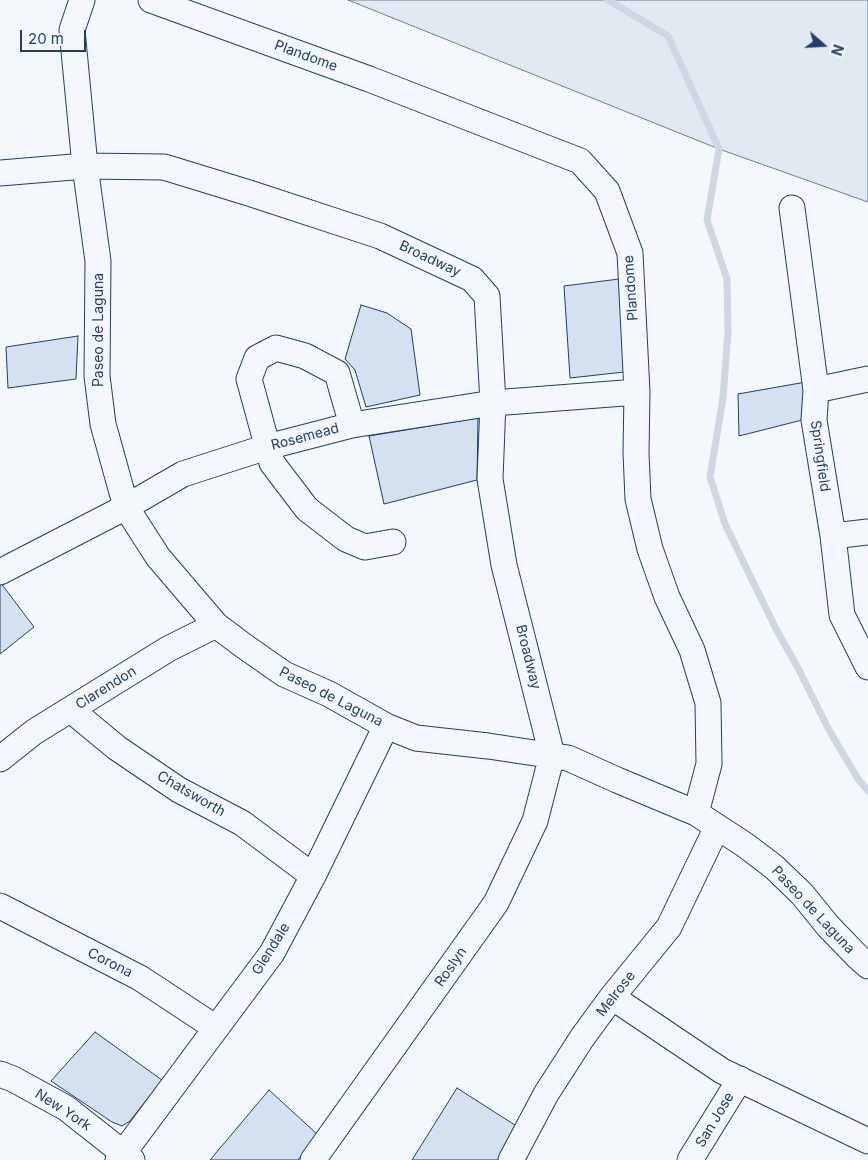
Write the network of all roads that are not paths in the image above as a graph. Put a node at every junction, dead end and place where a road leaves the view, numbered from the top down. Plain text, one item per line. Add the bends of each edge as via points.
1 (82, 0) edge
2 (151, 0) edge
3 (85, 166) junction
4 (0, 173) edge
5 (792, 208) dead end
6 (868, 379) edge
7 (816, 390) junction
8 (637, 392) junction
9 (493, 403) junction
10 (352, 425) junction
11 (267, 447) junction
12 (126, 507) junction
13 (868, 532) edge
14 (833, 536) junction
15 (393, 542) dead end
16 (0, 572) edge
17 (216, 625) junction
18 (868, 667) edge
19 (70, 710) junction
20 (386, 726) junction
21 (552, 755) junction
22 (0, 759) edge
23 (696, 813) junction
24 (717, 827) junction
25 (313, 876) junction
26 (0, 906) edge
27 (868, 966) edge
28 (612, 998) junction
29 (216, 1028) junction
30 (0, 1074) edge
31 (740, 1079) junction
32 (868, 1141) edge
33 (868, 1147) edge
34 (124, 1157) edge
35 (313, 1160) edge
36 (511, 1160) edge
37 (690, 1160) edge
38 (862, 1160) edge

1 - 3 street, Paseo de Laguna via 72,30
2 - 8 street, Plandome via 369,79 580,162 607,191 630,253
3 - 4 street, Broadway
3 - 9 street, Broadway via 164,167 380,236 472,279 487,296
3 - 12 street, Paseo de Laguna via 98,261 98,386 103,424
5 - 7 street, Springfield
6 - 7 street
7 - 14 street, Springfield via 814,420
8 - 9 street, Rosemead
8 - 23 street, Plandome via 638,499 658,573 692,650 708,703 709,764
9 - 10 street, Rosemead
9 - 21 street, Broadway via 490,479 504,565
10 - 11 street, Rosemead
10 - 11 street via 337,374 304,356 276,348 257,358 248,379
11 - 12 street, Rosemead via 183,474
11 - 15 street via 272,463 307,509 346,539 365,548
12 - 16 street, Rosemead
12 - 17 street, Paseo de Laguna via 158,557
13 - 14 street
14 - 18 street, Springfield via 842,615
17 - 19 street, Clarendon via 168,649
17 - 20 street, Paseo de Laguna via 284,674 329,694
19 - 22 street, Clarendon via 34,732
19 - 25 street, Chatsworth via 117,748 179,790 242,823
20 - 21 street, Paseo de Laguna via 416,738
20 - 25 street, Glendale
21 - 23 street, Paseo de Laguna via 568,758
21 - 35 street, Roslyn via 535,822 496,903
23 - 24 street, Paseo de Laguna
24 - 27 street, Paseo de Laguna via 774,867
24 - 28 street, Melrose via 669,927
25 - 29 street, Glendale via 272,953
26 - 29 street, Corona via 140,978
28 - 31 street via 722,1071
28 - 36 street, Melrose via 546,1094
29 - 34 street, Glendale
30 - 34 street, New York via 66,1108
31 - 32 street
31 - 37 street, San Jose
33 - 38 street

